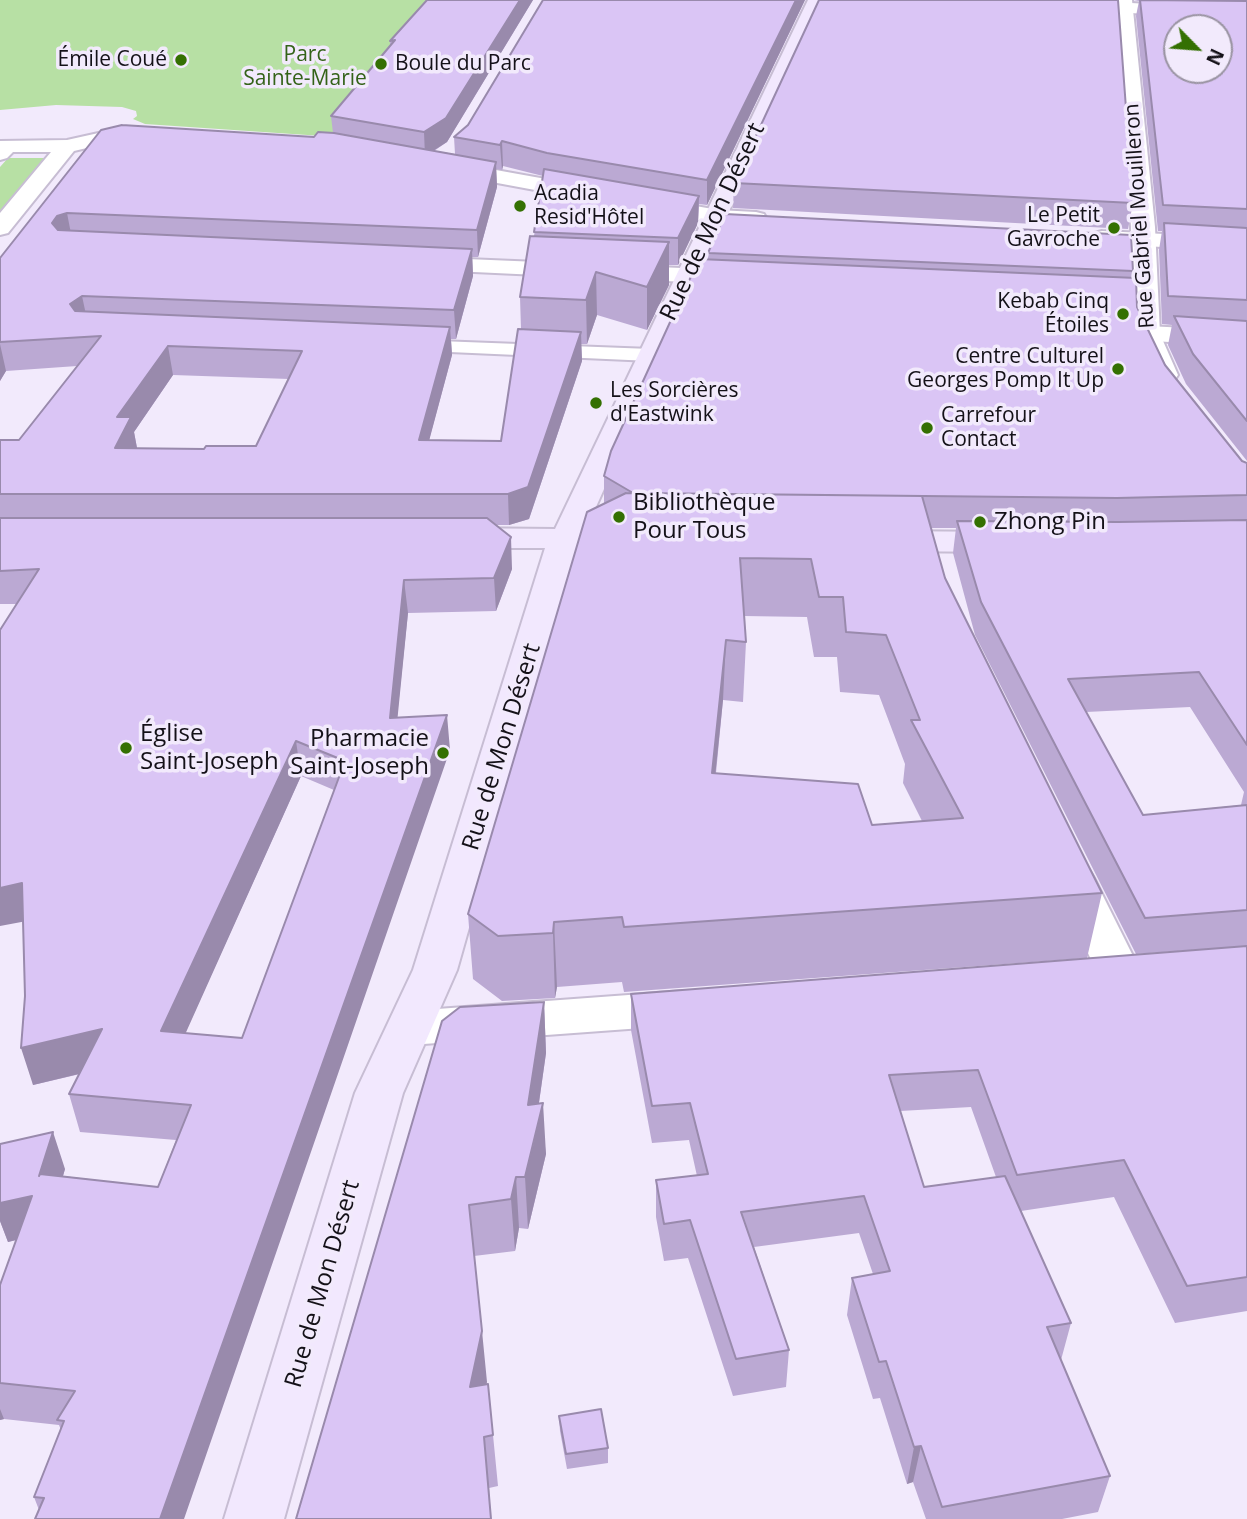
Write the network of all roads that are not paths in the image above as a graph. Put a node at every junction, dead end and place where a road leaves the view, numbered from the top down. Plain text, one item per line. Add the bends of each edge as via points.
1 (816, 0) edge
2 (974, 0) edge
3 (1125, 4) edge
4 (1247, 14) edge
5 (171, 138) edge
6 (67, 146) junction
7 (457, 148) edge
8 (0, 154) edge
9 (718, 217) junction
10 (783, 220) edge
11 (0, 228) edge
12 (1081, 237) edge
13 (1143, 240) junction
14 (1247, 245) edge
15 (398, 263) edge
16 (688, 275) junction
17 (753, 278) edge
18 (1147, 334) junction
19 (1247, 340) edge
20 (394, 345) edge
21 (651, 355) junction
22 (1179, 398) edge
23 (427, 539) edge
24 (566, 539) junction
25 (618, 539) edge
26 (849, 541) edge
27 (1042, 542) edge
28 (1059, 849) edge
29 (1120, 974) edge
30 (726, 1005) edge
31 (410, 1028) junction
32 (254, 1519) edge

1 - 9 main road, Rue de Mon Désert
2 - 3 street
3 - 4 street
3 - 13 street, Rue Gabriel Mouilleron
5 - 6 street via 112,136
6 - 8 street via 7,146
6 - 11 street
7 - 9 street via 431,165
9 - 10 street
9 - 16 main road, Rue de Mon Désert
12 - 13 street
13 - 14 street
13 - 18 street, Rue Gabriel Mouilleron via 1134,296
15 - 16 street
16 - 17 street
16 - 21 main road, Rue de Mon Désert
18 - 19 street
18 - 22 street, Rue Gabriel Mouilleron via 1161,370
20 - 21 lane
21 - 24 main road, Rue de Mon Désert
23 - 24 main road
24 - 25 main road
24 - 31 main road, Rue de Mon Désert via 435,970
26 - 27 main road via 936,562
28 - 29 street
30 - 31 street
31 - 32 main road, Rue de Mon Désert via 379,1093

